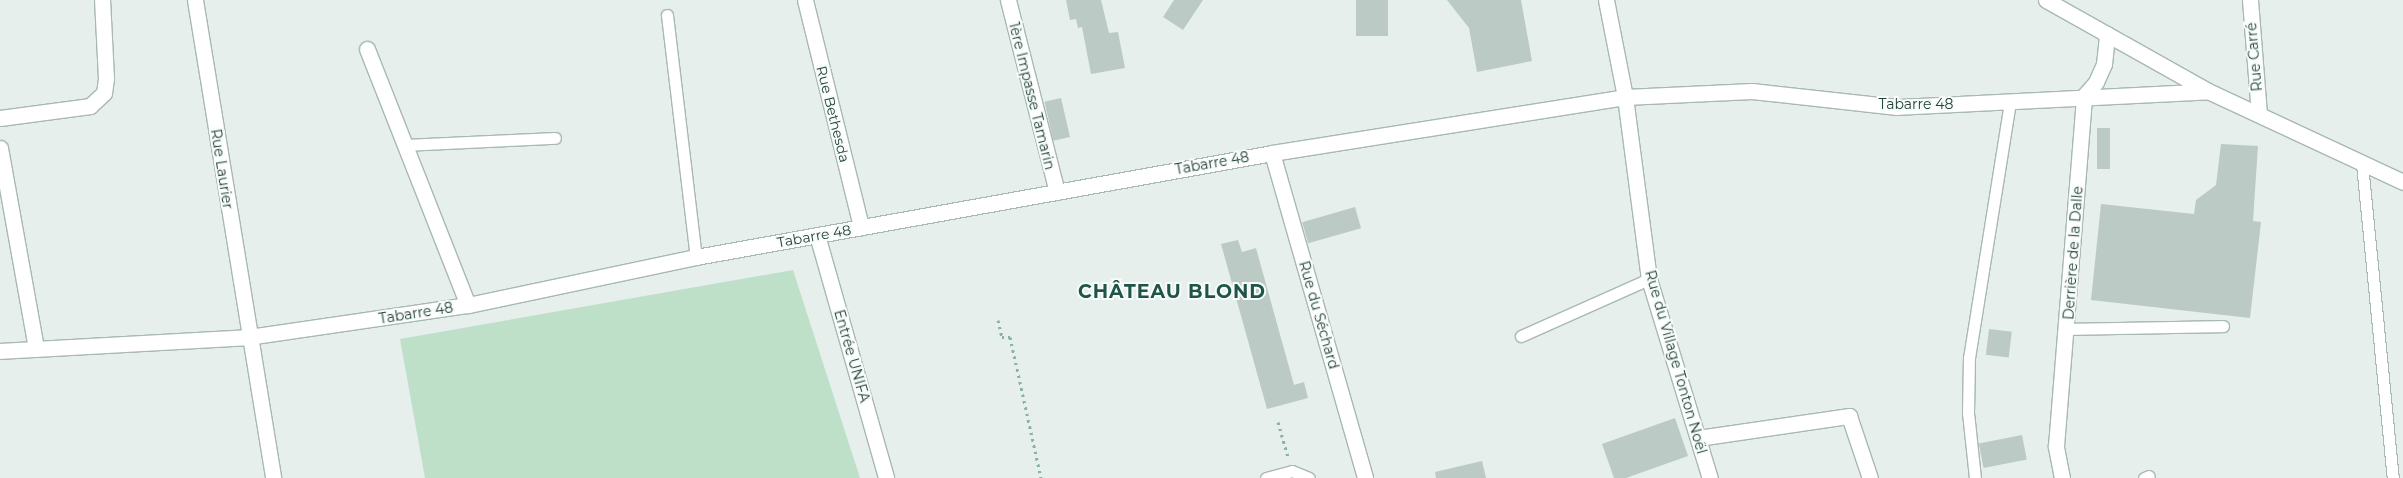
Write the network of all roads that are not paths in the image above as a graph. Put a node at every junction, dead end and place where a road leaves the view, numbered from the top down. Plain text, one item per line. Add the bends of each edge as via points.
1 (102, 0) edge
2 (196, 0) edge
3 (805, 0) edge
4 (1008, 0) edge
5 (1606, 0) edge
6 (2046, 0) edge
7 (2250, 0) edge
8 (2066, 5) edge
9 (667, 15) dead end
10 (2107, 34) junction
11 (367, 49) dead end
12 (2208, 91) junction
13 (2084, 96) junction
14 (1625, 97) junction
15 (2010, 103) junction
16 (2259, 114) junction
17 (0, 118) edge
18 (555, 138) dead end
19 (404, 145) junction
20 (0, 148) edge
21 (1272, 153) junction
22 (2362, 164) junction
23 (2403, 182) edge
24 (1057, 192) junction
25 (861, 227) junction
26 (817, 235) junction
27 (696, 257) junction
28 (1649, 279) junction
29 (468, 305) junction
30 (2223, 326) dead end
31 (2068, 328) junction
32 (1521, 336) dead end
33 (248, 338) junction
34 (36, 348) junction
35 (0, 350) edge
36 (1698, 438) junction
37 (273, 478) edge
38 (886, 478) edge
39 (1266, 478) edge
40 (1309, 478) edge
41 (1366, 478) edge
42 (1710, 478) edge
43 (1870, 478) edge
44 (1975, 478) edge
45 (2062, 478) edge
46 (2394, 478) edge

1 - 17 street via 104,93 90,106
2 - 33 street, Rue Laurier
3 - 25 street, Rue Bethesda
4 - 24 street, 1ère Impasse Tamarin
5 - 14 street
6 - 8 street
7 - 16 street, Rue Carré
8 - 10 street
9 - 27 lane
10 - 12 street
10 - 13 street via 2104,64 2096,82
11 - 19 street
12 - 13 street, Tabarre 48
12 - 16 street
13 - 15 street, Tabarre 48
13 - 31 street, Derrière de la Dalle
14 - 15 street, Tabarre 48 via 1752,91 1897,107
14 - 21 street, Tabarre 48
14 - 28 street, Rue du Village Tonton Noël
15 - 44 lane via 1969,358 1968,413
16 - 22 street
18 - 19 lane
19 - 29 street
20 - 34 street
21 - 24 street, Tabarre 48
21 - 41 street, Rue du Séchard
22 - 23 street
22 - 46 lane
24 - 25 street, Tabarre 48
25 - 26 street, Tabarre 48
26 - 27 street, Tabarre 48
26 - 38 street, Entrée UNIFA
27 - 29 street, Tabarre 48
28 - 32 lane
28 - 36 street, Rue du Village Tonton Noël
29 - 33 street, Tabarre 48
30 - 31 lane
31 - 45 street, Derrière de la Dalle via 2056,446
33 - 34 street, Tabarre 48
33 - 37 street, Rue Laurier
34 - 35 street, Tabarre 48
36 - 42 street, Rue du Village Tonton Noël
36 - 43 street via 1849,416
39 - 40 lane via 1292,471

